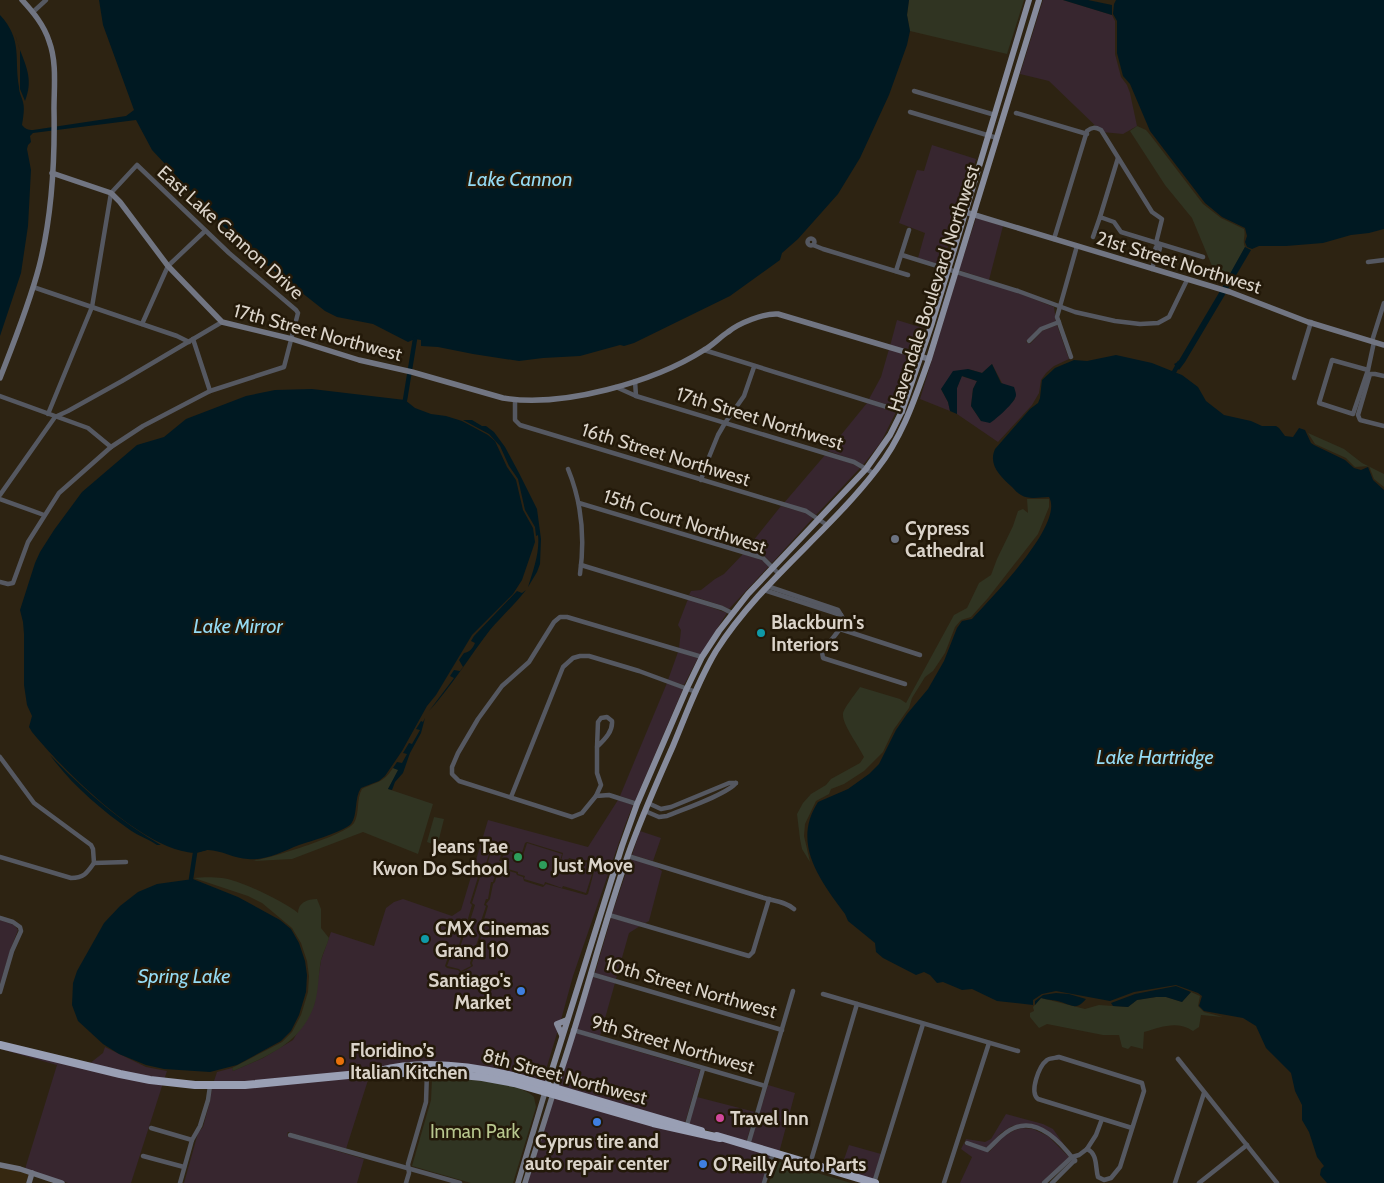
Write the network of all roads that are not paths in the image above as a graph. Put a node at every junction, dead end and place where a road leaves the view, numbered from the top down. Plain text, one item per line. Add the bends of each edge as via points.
1 (22, 0) edge
2 (46, 0) edge
3 (1029, 0) edge
4 (1039, 0) edge
5 (33, 12) junction
6 (1018, 37) junction
7 (1027, 40) junction
8 (914, 91) dead end
9 (910, 112) dead end
10 (1016, 113) dead end
11 (995, 115) junction
12 (1087, 134) junction
13 (988, 136) junction
14 (997, 138) junction
15 (1118, 158) junction
16 (52, 173) junction
17 (111, 193) junction
18 (965, 212) junction
19 (973, 215) junction
20 (1100, 217) junction
21 (909, 230) dead end
22 (205, 231) junction
23 (1094, 237) dead end
24 (1054, 239) junction
25 (1158, 244) junction
26 (813, 245) dead end
27 (1077, 246) junction
28 (902, 255) junction
29 (1203, 257) dead end
30 (1384, 260) edge
31 (1154, 262) junction
32 (1368, 262) dead end
33 (168, 266) junction
34 (947, 269) junction
35 (896, 272) junction
36 (956, 272) junction
37 (908, 275) dead end
38 (1187, 280) junction
39 (33, 287) junction
40 (1384, 303) edge
41 (92, 307) junction
42 (1059, 307) junction
43 (222, 322) junction
44 (1058, 322) junction
45 (1311, 322) junction
46 (142, 324) junction
47 (292, 340) junction
48 (191, 341) junction
49 (1029, 341) dead end
50 (1373, 341) junction
51 (1384, 344) edge
52 (704, 350) junction
53 (920, 357) junction
54 (1071, 357) dead end
55 (929, 359) junction
56 (754, 367) junction
57 (1368, 370) junction
58 (1384, 376) edge
59 (0, 378) edge
60 (1294, 378) dead end
61 (635, 381) junction
62 (616, 387) junction
63 (210, 391) junction
64 (0, 396) edge
65 (636, 396) junction
66 (515, 400) junction
67 (902, 411) junction
68 (48, 414) junction
69 (910, 414) junction
70 (55, 417) junction
71 (725, 423) junction
72 (1384, 426) edge
73 (111, 446) junction
74 (568, 469) dead end
75 (866, 469) junction
76 (873, 474) junction
77 (701, 480) junction
78 (0, 495) edge
79 (0, 500) edge
80 (578, 503) junction
81 (44, 515) junction
82 (819, 520) junction
83 (827, 525) junction
84 (581, 565) junction
85 (774, 568) junction
86 (580, 574) dead end
87 (779, 574) junction
88 (0, 582) edge
89 (766, 588) junction
90 (732, 613) junction
91 (840, 629) junction
92 (715, 653) junction
93 (920, 655) dead end
94 (702, 657) junction
95 (905, 684) dead end
96 (687, 688) junction
97 (696, 692) junction
98 (596, 748) junction
99 (0, 757) edge
100 (648, 779) junction
101 (600, 785) junction
102 (609, 795) junction
103 (596, 796) junction
104 (511, 797) junction
105 (648, 803) junction
106 (637, 804) junction
107 (645, 811) junction
108 (640, 825) junction
109 (628, 856) junction
110 (0, 857) edge
111 (126, 862) dead end
112 (94, 863) junction
113 (768, 899) junction
114 (794, 909) dead end
115 (600, 913) junction
116 (609, 915) junction
117 (0, 918) edge
118 (582, 971) junction
119 (591, 974) junction
120 (793, 991) dead end
121 (0, 992) edge
122 (823, 994) dead end
123 (857, 1004) junction
124 (923, 1024) junction
125 (573, 1030) junction
126 (782, 1030) junction
127 (989, 1043) junction
128 (0, 1045) edge
129 (1018, 1052) dead end
130 (1178, 1059) dead end
131 (464, 1067) junction
132 (703, 1069) junction
133 (429, 1072) junction
134 (370, 1073) junction
135 (210, 1086) junction
136 (765, 1086) junction
137 (550, 1090) junction
138 (1204, 1093) junction
139 (1102, 1119) junction
140 (151, 1128) dead end
141 (686, 1128) junction
142 (1132, 1128) junction
143 (290, 1135) dead end
144 (192, 1140) junction
145 (966, 1143) dead end
146 (1247, 1145) junction
147 (748, 1146) junction
148 (1087, 1149) junction
149 (773, 1153) junction
150 (143, 1156) dead end
151 (1073, 1159) junction
152 (810, 1164) junction
153 (0, 1165) edge
154 (184, 1167) junction
155 (408, 1168) junction
156 (32, 1173) junction
157 (29, 1183) edge
158 (62, 1183) edge
159 (180, 1183) edge
160 (406, 1183) edge
161 (460, 1183) edge
162 (518, 1183) edge
163 (525, 1183) edge
164 (764, 1183) edge
165 (875, 1183) edge
166 (944, 1183) edge
167 (1044, 1183) edge
168 (1052, 1183) edge
169 (1175, 1183) edge
170 (1199, 1183) edge
171 (1277, 1183) edge

1 - 5 street
2 - 5 street
3 - 6 main road, Havendale Boulevard Northwest
4 - 7 main road, Havendale Boulevard Northwest
5 - 16 street via 46,32 52,53
6 - 7 main road
6 - 11 main road, Havendale Boulevard Northwest
7 - 14 main road, Havendale Boulevard Northwest
8 - 11 street
9 - 13 street
10 - 12 street
11 - 13 main road, Havendale Boulevard Northwest
12 - 15 street via 1092,128 1101,130
12 - 24 street
13 - 14 street
13 - 18 main road, Havendale Boulevard Northwest
14 - 19 main road, Havendale Boulevard Northwest
15 - 20 street
15 - 25 street via 1152,212 1162,218
16 - 17 street
16 - 39 street via 46,228
17 - 22 street, East Lake Cannon Drive via 137,165
17 - 33 street, 17th Street Northwest
17 - 41 street
18 - 19 street, 21st Street Northwest
18 - 34 main road, Havendale Boulevard Northwest
19 - 24 street, 21st Street Northwest
19 - 36 main road, Havendale Boulevard Northwest
20 - 23 street
20 - 25 street via 1114,222 1121,232
21 - 28 street
22 - 33 street
22 - 47 street, East Lake Cannon Drive via 296,310 298,314
24 - 27 street, 21st Street Northwest
25 - 29 street
25 - 31 street via 1160,248
26 - 35 street
27 - 31 street, 21st Street Northwest
27 - 42 street
28 - 34 street
28 - 35 street
30 - 32 street
31 - 38 street, 21st Street Northwest
33 - 43 street, 17th Street Northwest
33 - 46 street
34 - 36 street
34 - 53 main road, Havendale Boulevard Northwest
35 - 37 street
36 - 42 street
36 - 55 main road, Havendale Boulevard Northwest
38 - 42 street via 1169,317 1158,323 1115,321
38 - 45 street, 21st Street Northwest
39 - 41 street
39 - 59 street
40 - 50 street
41 - 46 street
41 - 68 street
42 - 44 street
43 - 47 street, 17th Street Northwest
43 - 48 street
44 - 49 street via 1041,329
44 - 54 street
45 - 50 street, 21st Street Northwest
45 - 60 street
46 - 48 street
47 - 63 street via 283,368
47 - 66 street, 17th Street Northwest
48 - 63 street
48 - 70 street
50 - 51 street, 21st Street Northwest
50 - 57 street
52 - 53 street, 17th Street Northwest via 732,329 765,315 778,314
52 - 56 street
52 - 61 street, 17th Street Northwest
53 - 55 street, 17th Street Northwest
53 - 67 main road, Havendale Boulevard Northwest
55 - 69 main road, Havendale Boulevard Northwest
56 - 67 street
56 - 71 street via 744,396
57 - 57 street via 1332,360 1319,403 1354,413
58 - 72 street via 1370,374 1358,415 1360,420
61 - 62 street, 17th Street Northwest
61 - 65 street
62 - 65 street, 17th Street Northwest
62 - 66 street, 17th Street Northwest via 561,398
63 - 73 street
64 - 68 street
65 - 71 street, 17th Street Northwest
66 - 77 street, 16th Street Northwest via 515,420 520,425
67 - 69 street
67 - 75 main road, Havendale Boulevard Northwest via 890,436
68 - 70 street
69 - 76 main road, Havendale Boulevard Northwest
70 - 73 street via 88,428
70 - 78 street
71 - 75 street, 17th Street Northwest via 840,457
71 - 77 street
73 - 81 street via 62,490
74 - 80 street
75 - 76 street, 17th Street Northwest
75 - 82 main road, Havendale Boulevard Northwest
76 - 83 main road, Havendale Boulevard Northwest
77 - 82 street, 16th Street Northwest via 806,511
79 - 81 street
80 - 84 street via 582,529
80 - 85 street, 15th Court Northwest via 763,558
81 - 88 street via 28,542 14,580 11,584
82 - 83 street, 16th Street Northwest
82 - 85 main road, Havendale Boulevard Northwest
83 - 87 main road, Havendale Boulevard Northwest
84 - 86 street
84 - 90 street
85 - 87 street, 15th Court Northwest
85 - 90 main road, Havendale Boulevard Northwest
87 - 89 main road, Havendale Boulevard Northwest
89 - 91 street via 841,615 844,622
89 - 92 main road, Havendale Boulevard Northwest
90 - 92 main road
90 - 94 main road, Havendale Boulevard Northwest
91 - 93 street
91 - 95 street via 822,656
92 - 97 main road, Havendale Boulevard Northwest
94 - 96 main road, Havendale Boulevard Northwest
94 - 104 street via 560,617 529,662 502,686 467,736 452,767 452,774 459,781
96 - 97 street
96 - 100 main road, Havendale Boulevard Northwest
96 - 104 street via 589,656 574,657 563,667
97 - 105 main road, Havendale Boulevard Northwest
98 - 98 street via 598,722 606,717 612,721 612,726
98 - 101 street
99 - 112 street via 29,798 93,847
100 - 106 main road, Havendale Boulevard Northwest
100 - 107 main road via 643,802
101 - 102 street
101 - 103 street
102 - 103 street
102 - 106 street
103 - 104 street via 582,813 572,816
105 - 107 main road, Havendale Boulevard Northwest
105 - 107 street via 661,809 671,807 736,783 732,788 667,816
106 - 108 main road
106 - 115 main road, Havendale Boulevard Northwest
107 - 108 main road, Havendale Boulevard Northwest
108 - 109 main road, Havendale Boulevard Northwest
109 - 113 street
109 - 116 main road, Havendale Boulevard Northwest
110 - 112 street via 71,878 83,876
111 - 112 street
113 - 114 street via 788,904
113 - 116 street via 752,955 742,955
115 - 116 main road
115 - 118 main road, Havendale Boulevard Northwest
116 - 119 main road, Havendale Boulevard Northwest
117 - 121 street via 20,927
118 - 119 main road
118 - 137 main road, Havendale Boulevard Northwest via 562,1035
119 - 125 main road, Havendale Boulevard Northwest
119 - 126 street, 10th Street Northwest
120 - 126 street
122 - 123 street
123 - 124 street
123 - 152 street
124 - 127 street
124 - 165 street
125 - 132 street, 9th Street Northwest
125 - 137 main road, Havendale Boulevard Northwest
126 - 136 street
127 - 129 street
127 - 166 street
128 - 135 highway, 8th Street Northwest via 134,1077
130 - 138 street
131 - 133 highway
131 - 134 highway, 8th Street Northwest via 410,1066
131 - 137 highway, 8th Street Northwest via 510,1075
132 - 136 street, 9th Street Northwest
132 - 141 street
133 - 134 highway, 8th Street Northwest
133 - 137 highway, 8th Street Northwest via 500,1080
133 - 155 street via 426,1102
134 - 135 highway, 8th Street Northwest via 268,1084
135 - 144 street via 200,1126
136 - 147 street
137 - 141 highway, 8th Street Northwest
137 - 141 highway, 8th Street Northwest via 651,1123
137 - 162 street
137 - 163 street
138 - 146 street
138 - 169 street
139 - 142 street
139 - 142 street via 1034,1097 1041,1068 1048,1060 1059,1057 1142,1083 1144,1091
139 - 148 street
140 - 144 street
141 - 147 highway, 8th Street Northwest
142 - 148 street via 1120,1167 1111,1178 1104,1180 1098,1177 1095,1156
143 - 155 street
144 - 154 street
145 - 151 street via 988,1150 1002,1134 1013,1128 1030,1126 1049,1134
146 - 170 street
146 - 171 street
147 - 149 highway, 8th Street Northwest
148 - 151 street
149 - 152 highway, 8th Street Northwest
149 - 164 street
150 - 154 street
151 - 167 street
151 - 168 street
152 - 165 highway, 8th Street Northwest
153 - 156 street
154 - 159 street
155 - 160 street
155 - 161 street
156 - 157 street
156 - 158 street

